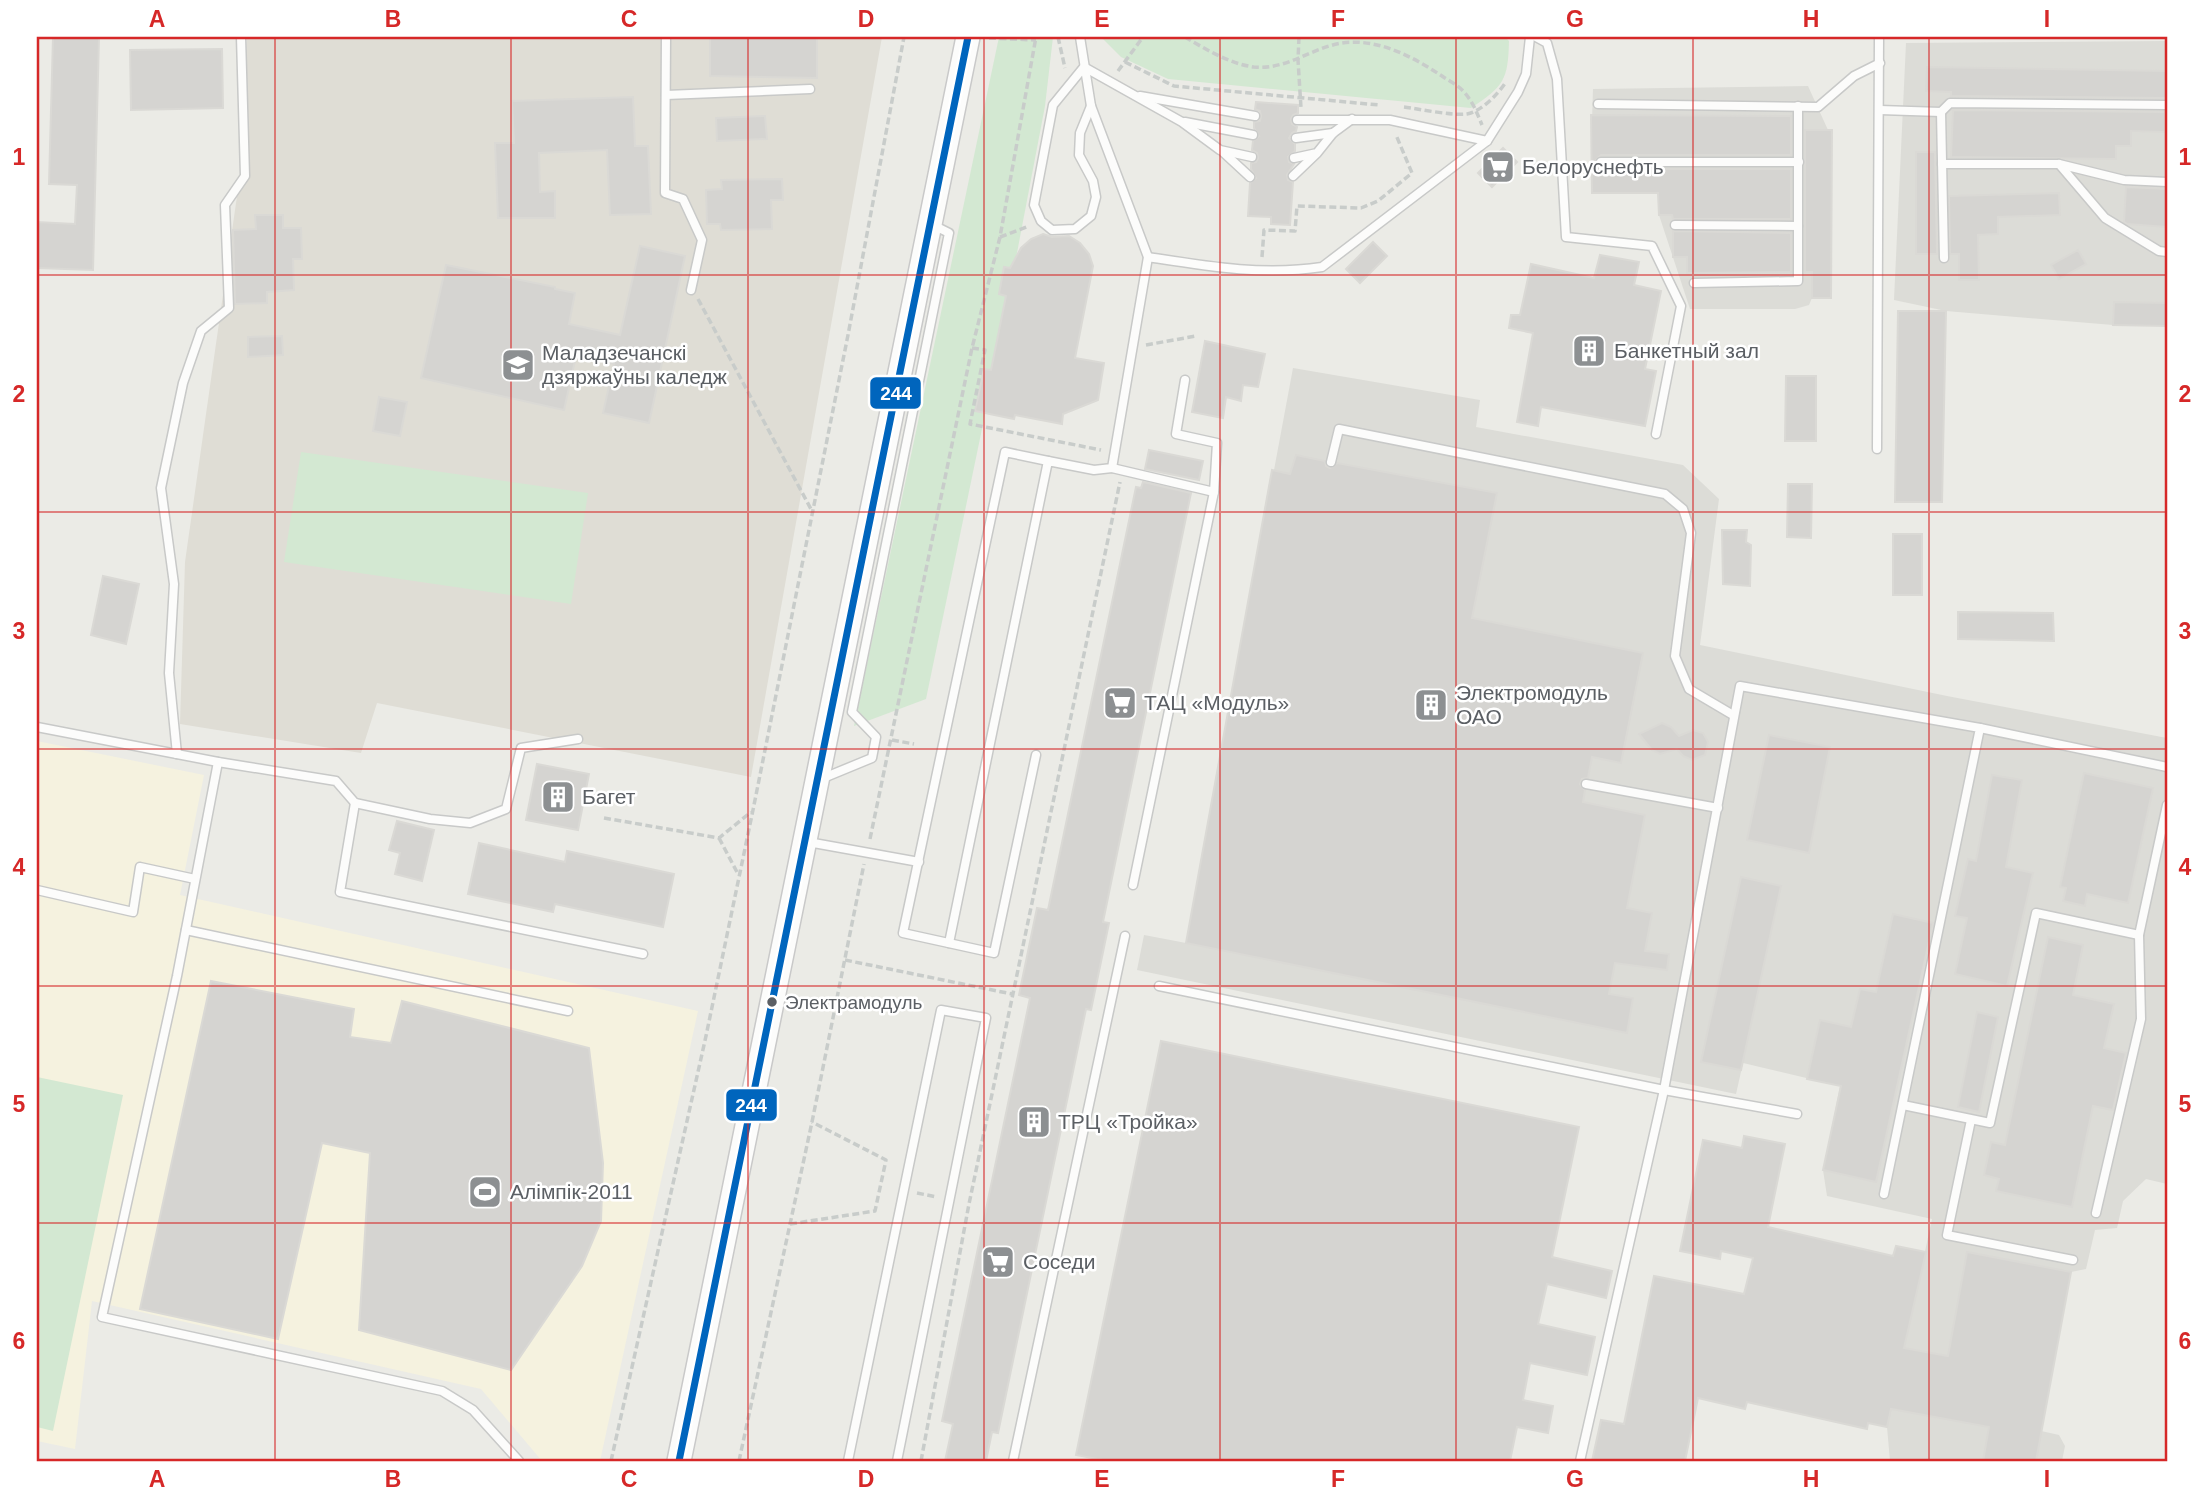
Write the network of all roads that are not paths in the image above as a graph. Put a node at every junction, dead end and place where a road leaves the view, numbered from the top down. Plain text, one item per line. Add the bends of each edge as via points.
1 (241, 37) edge
2 (666, 37) edge
3 (968, 37) edge
4 (1080, 37) edge
5 (1530, 37) edge
6 (1536, 37) edge
7 (1879, 37) edge
8 (1880, 64) junction
9 (1084, 67) junction
10 (810, 89) dead end
11 (1130, 94) junction
12 (666, 95) junction
13 (1598, 104) dead end
14 (2167, 105) edge
15 (1091, 106) junction
16 (1798, 106) junction
17 (1880, 110) junction
18 (1941, 112) junction
19 (1255, 116) dead end
20 (1300, 119) road end
21 (1352, 119) junction
22 (1182, 122) junction
23 (1333, 133) junction
24 (1253, 135) dead end
25 (1296, 138) dead end
26 (1488, 141) junction
27 (1220, 150) junction
28 (1317, 153) junction
29 (1252, 157) dead end
30 (1294, 158) dead end
31 (1601, 162) dead end
32 (1799, 162) junction
33 (1942, 164) junction
34 (2059, 164) junction
35 (1293, 176) dead end
36 (1250, 177) dead end
37 (2167, 183) edge
38 (931, 224) junction
39 (1675, 225) dead end
40 (1798, 226) junction
41 (2167, 251) edge
42 (1148, 257) junction
43 (1944, 258) dead end
44 (1694, 283) dead end
45 (691, 290) road end
46 (1185, 380) dead end
47 (1656, 434) dead end
48 (1877, 449) dead end
49 (1048, 461) junction
50 (1331, 462) dead end
51 (1112, 468) junction
52 (1214, 492) junction
53 (1733, 715) junction
54 (37, 727) edge
55 (1980, 729) junction
56 (578, 740) dead end
57 (177, 754) junction
58 (1036, 755) dead end
59 (218, 762) junction
60 (2167, 767) edge
61 (819, 780) junction
62 (1586, 784) dead end
63 (355, 803) junction
64 (2167, 805) edge
65 (1718, 808) junction
66 (804, 841) junction
67 (919, 862) junction
68 (195, 879) junction
69 (1133, 885) dead end
70 (37, 890) edge
71 (186, 930) junction
72 (2139, 935) junction
73 (1125, 936) dead end
74 (949, 943) junction
75 (643, 954) dead end
76 (1159, 986) dead end
77 (568, 1011) dead end
78 (1664, 1090) junction
79 (1903, 1105) junction
80 (1797, 1114) dead end
81 (1971, 1119) junction
82 (1884, 1194) dead end
83 (2096, 1213) dead end
84 (2073, 1260) dead end
85 (519, 1461) edge
86 (679, 1461) edge
87 (848, 1461) edge
88 (897, 1461) edge
89 (1013, 1461) edge
90 (1580, 1461) edge

1 - 57 lane via 245,176 225,205 229,309 201,331 183,383 161,488 174,583 169,673
2 - 12 lane
3 - 38 main road
4 - 9 lane
5 - 26 lane via 1526,74
6 - 47 lane via 1546,43 1557,79 1566,237 1652,246 1681,306
7 - 8 lane
8 - 16 lane via 1854,76 1818,107
8 - 17 lane
9 - 11 lane
9 - 15 lane
9 - 15 lane via 1053,105 1034,205 1041,221 1052,230 1074,229 1091,216 1096,197 1093,181 1079,155 1080,133
10 - 12 lane
11 - 19 lane
11 - 22 lane
12 - 45 lane via 665,193 683,199 702,240
13 - 16 lane
14 - 18 lane via 1950,103
15 - 42 lane
16 - 32 lane
17 - 18 lane
17 - 48 lane
18 - 33 lane
20 - 21 lane
21 - 23 lane
21 - 26 lane via 1390,120
22 - 24 lane
22 - 27 lane
23 - 25 lane
23 - 28 lane
26 - 42 lane via 1322,267 1229,270
27 - 29 lane
27 - 36 lane
28 - 30 lane
28 - 35 lane
31 - 32 lane
32 - 40 lane
33 - 34 lane
33 - 43 lane
34 - 37 lane via 2124,180
34 - 41 lane via 2105,218 2158,251
38 - 61 main road
38 - 61 lane via 949,233 852,712 876,737 872,758
39 - 40 lane
40 - 44 lane via 1798,281
42 - 51 lane
46 - 52 lane via 1175,434 1217,443
49 - 51 lane via 1094,470
49 - 67 lane via 1005,452
49 - 74 lane
50 - 53 lane via 1339,429 1665,494 1683,509 1691,533 1675,656 1689,689
51 - 52 lane
52 - 69 lane
53 - 55 lane via 1740,686
53 - 65 lane
54 - 57 lane
55 - 60 lane
55 - 79 lane
56 - 63 lane via 521,748 506,808 470,823
57 - 59 lane
58 - 74 lane via 994,953
59 - 63 lane via 336,781
59 - 68 lane
61 - 66 main road
62 - 65 lane
63 - 75 lane via 340,892
64 - 72 lane
65 - 78 lane
66 - 67 lane
66 - 86 main road
67 - 74 lane via 903,933
68 - 70 lane via 140,867 132,912
68 - 71 lane
71 - 77 lane
71 - 85 lane via 102,1318 442,1391 473,1410
72 - 81 lane via 2036,913 1990,1123
72 - 83 lane via 2141,1018
73 - 89 lane
76 - 78 lane
78 - 80 lane
78 - 90 lane
79 - 81 lane
79 - 82 lane
81 - 84 lane via 1947,1235
87 - 88 lane via 941,1010 986,1018

